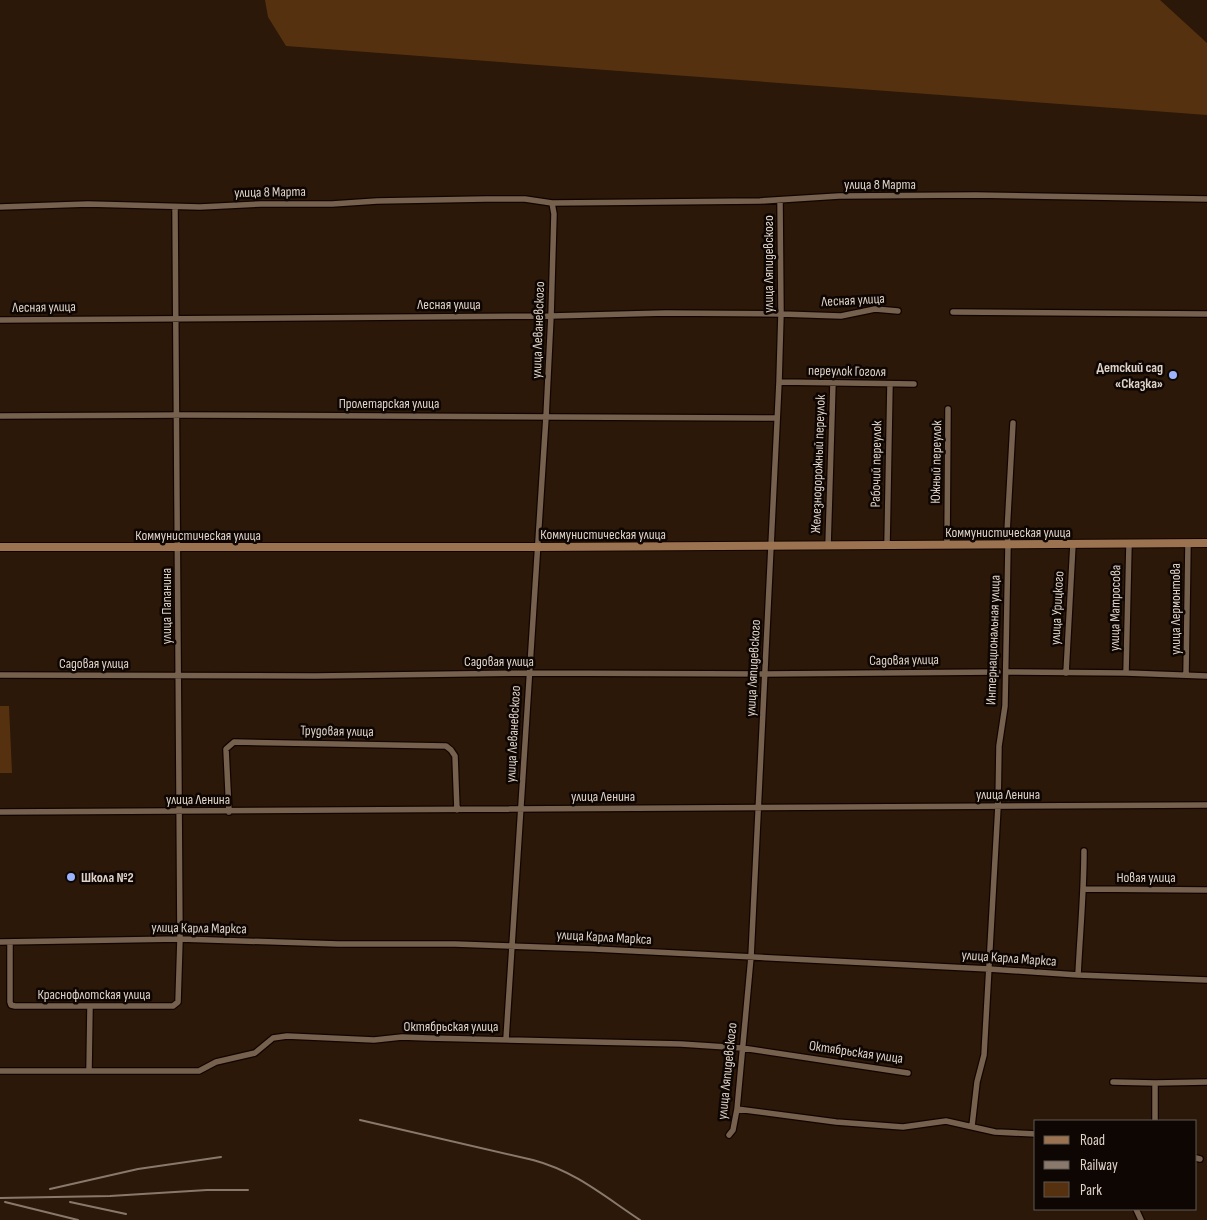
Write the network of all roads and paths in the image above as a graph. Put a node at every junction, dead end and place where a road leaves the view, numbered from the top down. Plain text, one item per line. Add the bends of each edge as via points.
1 (1207, 199) edge
2 (780, 200) junction
3 (552, 203) junction
4 (0, 207) edge
5 (175, 207) junction
6 (898, 311) dead end
7 (953, 312) dead end
8 (781, 314) junction
9 (1207, 314) edge
10 (552, 316) junction
11 (176, 318) junction
12 (0, 320) edge
13 (779, 382) junction
14 (833, 383) junction
15 (890, 384) junction
16 (914, 384) dead end
17 (948, 409) dead end
18 (0, 416) edge
19 (177, 416) junction
20 (546, 417) junction
21 (777, 418) junction
22 (1013, 423) dead end
23 (1188, 543) junction
24 (1207, 543) edge
25 (1073, 544) junction
26 (1129, 544) junction
27 (887, 545) junction
28 (947, 545) junction
29 (1008, 545) junction
30 (771, 546) junction
31 (828, 546) junction
32 (0, 547) edge
33 (178, 547) junction
34 (537, 547) junction
35 (998, 672) dead end
36 (1006, 672) junction
37 (530, 673) junction
38 (1066, 673) junction
39 (1126, 673) junction
40 (765, 674) junction
41 (178, 675) junction
42 (1186, 675) junction
43 (0, 676) edge
44 (1207, 676) edge
45 (1207, 805) edge
46 (998, 806) junction
47 (758, 808) junction
48 (522, 809) junction
49 (457, 810) junction
50 (0, 812) edge
51 (179, 812) junction
52 (229, 812) junction
53 (1084, 851) dead end
54 (1084, 889) junction
55 (1207, 890) edge
56 (180, 939) junction
57 (0, 942) edge
58 (10, 942) junction
59 (513, 946) junction
60 (751, 957) junction
61 (989, 969) junction
62 (1078, 975) junction
63 (1207, 980) edge
64 (176, 1004) joint
65 (90, 1007) junction
66 (506, 1039) junction
67 (742, 1048) junction
68 (0, 1071) edge
69 (89, 1071) junction
70 (908, 1073) dead end
71 (1113, 1082) dead end
72 (1207, 1082) edge
73 (1155, 1083) junction
74 (737, 1109) junction
75 (1155, 1120) edge
76 (972, 1126) junction
77 (1034, 1134) edge
78 (729, 1135) dead end

1 - 2 street, улица 8 Марта via 967,195
2 - 3 street, улица 8 Марта
2 - 8 street, улица Ляпидевского
3 - 5 street, улица 8 Марта via 486,199
3 - 10 street, улица Леваневского
4 - 5 street, улица 8 Марта via 88,204
5 - 11 street, улица Папанина
6 - 8 street, Лесная улица via 875,309 841,316
7 - 9 street
8 - 10 street, Лесная улица
8 - 13 street, улица Ляпидевского
10 - 11 street, Лесная улица
10 - 20 street, улица Леваневского
11 - 12 street, Лесная улица
11 - 19 street, улица Папанина
13 - 14 street, переулок Гоголя
13 - 21 street, улица Ляпидевского
14 - 15 street, переулок Гоголя
14 - 31 street, Железнодорожный переулок
15 - 16 street, переулок Гоголя
15 - 27 street, Рабочий переулок
17 - 28 street, Южный переулок
18 - 19 street, Пролетарская улица
19 - 20 street, Пролетарская улица
19 - 33 street, улица Папанина
20 - 21 street, Пролетарская улица
20 - 34 street, улица Леваневского
21 - 30 street, улица Ляпидевского
22 - 29 street, Интернациональная улица
23 - 24 street, Коммунистическая улица
23 - 26 street, Коммунистическая улица
23 - 42 street, улица Лермонтова
25 - 26 street, Коммунистическая улица
25 - 29 street, Коммунистическая улица
25 - 38 street, улица Урицкого
26 - 39 street, улица Матросова
27 - 28 street, Коммунистическая улица
27 - 31 street, Коммунистическая улица
28 - 29 street, Коммунистическая улица
29 - 36 street, Интернациональная улица
30 - 31 street, Коммунистическая улица
30 - 34 street, Коммунистическая улица
30 - 40 street, улица Ляпидевского
32 - 33 street, Коммунистическая улица
33 - 34 street, Коммунистическая улица
33 - 41 street, улица Папанина
34 - 37 street, улица Леваневского
35 - 40 street, Садовая улица
36 - 38 street
36 - 46 street, Интернациональная улица via 1005,706 999,739
37 - 40 street, Садовая улица
37 - 41 street, Садовая улица
37 - 48 street, улица Леваневского
38 - 39 street
39 - 42 street
40 - 47 street, улица Ляпидевского
41 - 43 street, Садовая улица
41 - 51 street, улица Папанина
42 - 44 street
45 - 46 street, улица Ленина
46 - 47 street, улица Ленина
46 - 61 street, Интернациональная улица
47 - 48 street, улица Ленина
47 - 60 street, улица Ляпидевского
48 - 49 street, улица Ленина
48 - 59 street, улица Леваневского
49 - 52 street, улица Ленина
49 - 52 street, Трудовая улица via 455,756 446,746 234,742 226,749
50 - 51 street, улица Ленина
51 - 52 street, улица Ленина
51 - 56 street, улица Папанина
53 - 54 street
54 - 55 street, Новая улица
54 - 62 street
56 - 58 street, улица Карла Маркса
56 - 59 street, улица Карла Маркса
56 - 64 street, улица Папанина
57 - 58 street, улица Карла Маркса
58 - 65 street, Краснофлотская улица via 11,1005
59 - 60 street, улица Карла Маркса
59 - 66 street, улица Леваневского
60 - 61 street, улица Карла Маркса
60 - 67 street, улица Ляпидевского
61 - 62 street, улица Карла Маркса
61 - 76 street, Интернациональная улица via 984,1055
62 - 63 street, улица Карла Маркса
64 - 65 street, Краснофлотская улица
65 - 69 street
66 - 67 street, Октябрьская улица
66 - 69 street, Октябрьская улица via 402,1037 374,1040 287,1036 273,1038 255,1052 216,1062 199,1071
67 - 70 street, Октябрьская улица
67 - 74 street, улица Ляпидевского
68 - 69 street, Октябрьская улица
71 - 73 street
72 - 73 street
73 - 75 street
74 - 76 street via 846,1123 903,1127 946,1121
74 - 78 street, улица Ляпидевского
76 - 77 street via 995,1132

